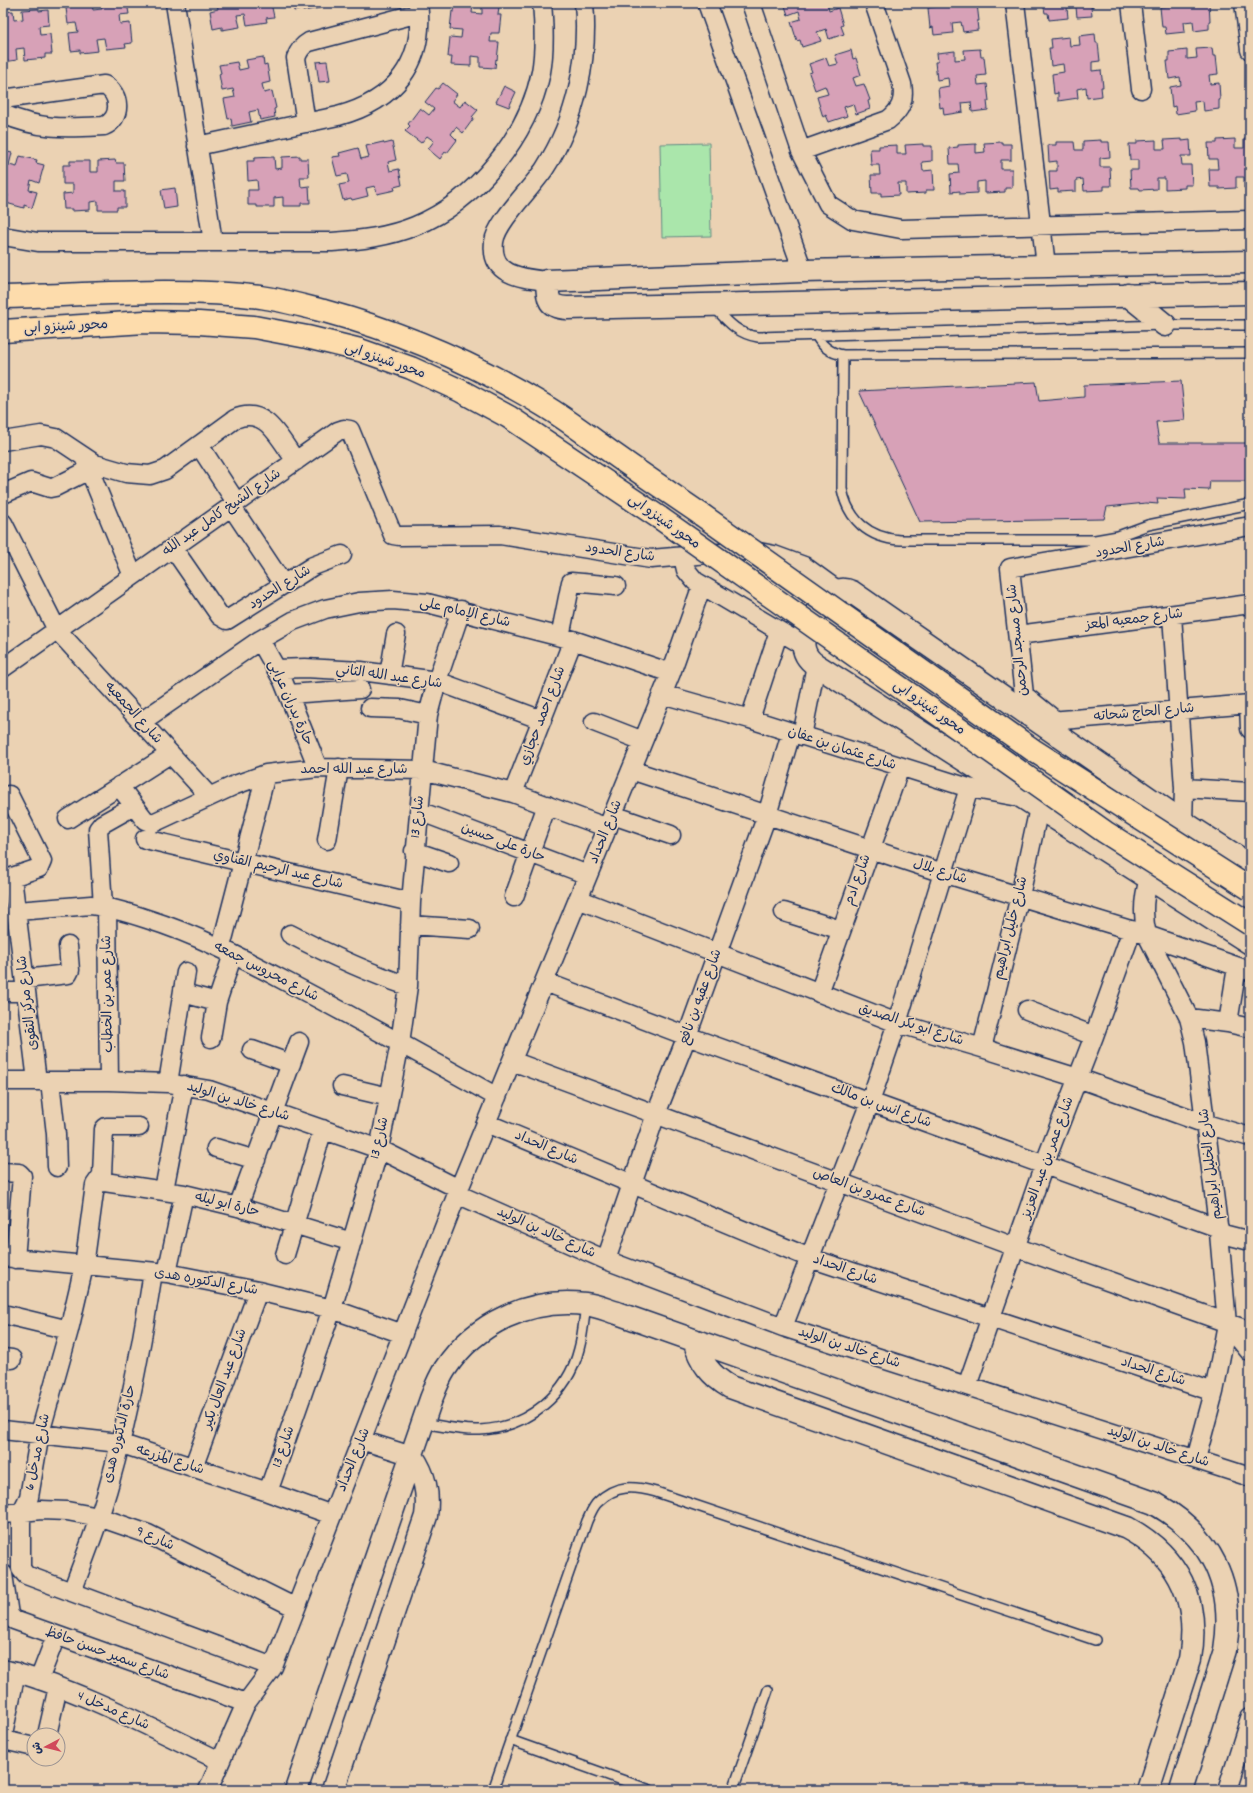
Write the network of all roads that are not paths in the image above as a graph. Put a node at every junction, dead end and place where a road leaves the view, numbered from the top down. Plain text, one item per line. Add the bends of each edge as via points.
1 (175, 3) edge
2 (542, 3) edge
3 (584, 3) edge
4 (707, 3) edge
5 (751, 3) edge
6 (874, 3) edge
7 (1015, 3) edge
8 (1130, 3) edge
9 (1244, 3) edge
10 (419, 8) edge
11 (1250, 50) edge
12 (1141, 89) dead end
13 (3, 99) edge
14 (3, 114) edge
15 (306, 123) junction
16 (197, 146) junction
17 (801, 151) junction
18 (1250, 220) edge
19 (1041, 226) junction
20 (3, 236) edge
21 (213, 242) junction
22 (1250, 262) edge
23 (1046, 266) junction
24 (803, 271) junction
25 (547, 281) junction
26 (1250, 293) edge
27 (1128, 295) junction
28 (3, 297) edge
29 (712, 305) junction
30 (1165, 325) junction
31 (1250, 325) edge
32 (3, 331) edge
33 (816, 335) junction
34 (1250, 353) edge
35 (843, 355) junction
36 (3, 441) edge
37 (199, 445) junction
38 (296, 461) junction
39 (87, 464) junction
40 (3, 494) edge
41 (234, 504) junction
42 (1250, 504) edge
43 (3, 523) edge
44 (1250, 526) edge
45 (393, 535) joint
46 (173, 548) junction
47 (342, 555) dead end
48 (683, 557) junction
49 (1010, 568) joint
50 (132, 576) junction
51 (283, 584) junction
52 (702, 585) junction
53 (616, 586) dead end
54 (837, 590) junction
55 (1250, 604) edge
56 (461, 610) junction
57 (1172, 614) junction
58 (57, 630) junction
59 (779, 631) junction
60 (396, 634) dead end
61 (1018, 635) junction
62 (566, 639) junction
63 (260, 640) junction
64 (803, 645) junction
65 (816, 665) junction
66 (3, 668) edge
67 (277, 669) junction
68 (671, 673) junction
69 (389, 675) junction
70 (437, 682) junction
71 (360, 689) dead end
72 (289, 694) junction
73 (662, 694) junction
74 (1249, 704) edge
75 (370, 708) dead end
76 (1178, 709) junction
77 (1036, 713) junction
78 (428, 715) junction
79 (750, 719) junction
80 (542, 720) junction
81 (140, 722) junction
82 (594, 722) dead end
83 (1250, 729) edge
84 (796, 735) junction
85 (643, 741) junction
86 (170, 754) junction
87 (900, 767) junction
88 (318, 768) junction
89 (339, 768) junction
90 (423, 770) junction
91 (631, 770) junction
92 (266, 774) junction
93 (119, 786) junction
94 (969, 788) junction
95 (1184, 788) junction
96 (1250, 792) edge
97 (513, 793) junction
98 (8, 795) dead end
99 (209, 796) junction
100 (1031, 803) junction
101 (547, 805) junction
102 (134, 806) junction
103 (419, 811) junction
104 (767, 815) junction
105 (68, 819) dead end
106 (610, 821) junction
107 (1182, 822) junction
108 (671, 835) dead end
109 (145, 839) dead end
110 (327, 840) dead end
111 (869, 848) junction
112 (414, 851) junction
113 (530, 854) junction
114 (243, 862) junction
115 (449, 863) dead end
116 (1250, 865) edge
117 (943, 873) junction
118 (588, 875) junction
119 (8, 879) edge
120 (1149, 879) junction
121 (1250, 889) edge
122 (1020, 896) junction
123 (514, 897) dead end
124 (578, 899) junction
125 (410, 902) junction
126 (105, 907) junction
127 (16, 911) junction
128 (784, 912) dead end
129 (1250, 924) edge
130 (410, 925) junction
131 (470, 929) dead end
132 (841, 930) junction
133 (1139, 933) junction
134 (290, 934) dead end
135 (1250, 943) edge
136 (68, 946) dead end
137 (227, 950) junction
138 (717, 953) junction
139 (1244, 969) edge
140 (186, 972) dead end
141 (544, 982) junction
142 (25, 985) junction
143 (408, 986) junction
144 (3, 992) edge
145 (183, 993) junction
146 (819, 993) junction
147 (217, 1002) junction
148 (1027, 1010) dead end
149 (1189, 1018) junction
150 (897, 1023) junction
151 (1228, 1023) junction
152 (1250, 1028) edge
153 (687, 1036) junction
154 (1094, 1036) junction
155 (211, 1038) dead end
156 (299, 1042) dead end
157 (400, 1043) junction
158 (982, 1048) junction
159 (252, 1050) dead end
160 (512, 1061) junction
161 (290, 1064) junction
162 (1078, 1078) junction
163 (3, 1081) edge
164 (44, 1081) junction
165 (109, 1081) junction
166 (176, 1084) junction
167 (342, 1086) dead end
168 (390, 1097) junction
169 (497, 1097) junction
170 (870, 1102) junction
171 (273, 1111) junction
172 (656, 1114) junction
173 (486, 1123) junction
174 (1206, 1124) junction
175 (139, 1127) dead end
176 (323, 1129) junction
177 (1250, 1137) edge
178 (216, 1148) dead end
179 (379, 1149) junction
180 (256, 1160) junction
181 (1044, 1165) junction
182 (57, 1167) dead end
183 (3, 1172) edge
184 (98, 1181) junction
185 (839, 1182) junction
186 (632, 1184) junction
187 (164, 1190) junction
188 (458, 1191) junction
189 (184, 1194) junction
190 (238, 1207) junction
191 (295, 1223) junction
192 (1219, 1231) junction
193 (1250, 1241) edge
194 (352, 1242) junction
195 (1015, 1247) junction
196 (285, 1255) dead end
197 (9, 1258) edge
198 (810, 1258) junction
199 (606, 1260) junction
200 (84, 1266) junction
201 (160, 1272) junction
202 (258, 1291) junction
203 (586, 1304) junction
204 (332, 1309) junction
205 (3, 1314) edge
206 (990, 1319) junction
207 (1227, 1324) junction
208 (783, 1327) junction
209 (69, 1330) junction
210 (1250, 1331) edge
211 (403, 1334) junction
212 (694, 1340) junction
213 (1250, 1352) edge
214 (967, 1386) junction
215 (1214, 1392) junction
216 (423, 1422) junction
217 (3, 1430) edge
218 (40, 1433) junction
219 (362, 1440) junction
220 (119, 1443) junction
221 (412, 1456) junction
222 (1196, 1459) junction
223 (193, 1468) junction
224 (1250, 1477) edge
225 (268, 1492) junction
226 (12, 1513) edge
227 (332, 1515) junction
228 (99, 1517) junction
229 (3, 1574) edge
230 (72, 1592) junction
231 (296, 1608) junction
232 (56, 1636) junction
233 (1095, 1640) dead end
234 (274, 1667) junction
235 (9, 1671) edge
236 (39, 1680) junction
237 (58, 1687) junction
238 (768, 1690) dead end
239 (246, 1703) junction
240 (1250, 1718) edge
241 (49, 1727) edge
242 (510, 1740) junction
243 (26, 1745) edge
244 (1245, 1749) edge
245 (220, 1761) junction
246 (208, 1790) edge
247 (296, 1790) edge
248 (333, 1790) edge
249 (493, 1790) edge
250 (650, 1790) edge
251 (734, 1790) edge
252 (1148, 1790) edge
253 (1181, 1790) edge
254 (1228, 1790) edge

1 - 16 street
2 - 21 street via 544,29 540,72 528,112 509,147 484,179 451,207 416,226 376,238 332,242
3 - 25 street via 584,53 579,88 566,128 545,168 500,226 494,242 495,259 504,271 519,277
4 - 24 street
5 - 17 street
6 - 17 street via 902,84 902,104 888,120
7 - 19 street
8 - 12 street
9 - 11 street
10 - 15 street via 420,34 414,54 405,72 392,88 358,111
10 - 15 street via 303,45 296,58
13 - 14 street via 104,85 111,88 115,94 117,112 111,124 104,126 60,128 40,126
15 - 16 street
16 - 21 street
17 - 19 street via 828,204 853,220 901,229
18 - 19 street
19 - 23 street
20 - 21 street via 38,242
22 - 23 street
23 - 24 street
24 - 25 street
25 - 29 street via 548,298 551,303 561,307
26 - 27 street
27 - 29 street
27 - 30 street
28 - 121 main road, محور شينزو ابى, bridge via 186,293 242,295 306,306 429,346 507,384 580,429 1033,750
29 - 33 lane via 731,326 748,336
30 - 31 lane
30 - 33 lane
32 - 129 main road, محور شينزو ابى, bridge via 145,322 254,327 360,350 440,381 509,417 660,518 1105,832
33 - 35 lane via 827,349
34 - 35 lane
35 - 42 lane via 844,501 853,517 866,530 877,536 900,540 1090,540 1118,536 1148,526
36 - 39 street via 41,435 56,438
37 - 38 street via 235,419 251,415 267,422
37 - 39 street via 165,470 150,475 126,473
37 - 41 street
38 - 41 street, شارع الشيخ كامل عبد الله
38 - 45 street, شارع الشيخ كامل عبد الله via 338,431 350,430
39 - 40 street via 55,487 50,488 32,482
39 - 50 street
41 - 46 street, شارع الشيخ كامل عبد الله
41 - 51 street
43 - 58 street, شارع الجمعيه
44 - 49 street, شارع الحدود
45 - 48 street, شارع الحدود via 500,535 640,558
46 - 50 street, شارع الشيخ كامل عبد الله
46 - 51 street, شارع الحدود via 220,616 227,620
47 - 51 street, شارع الحدود via 313,566
48 - 52 street via 690,576
48 - 54 street, شارع الحدود via 744,551 774,555 804,566
49 - 61 street, شارع مسجد الرحمن
50 - 58 street, شارع الشيخ كامل عبد الله
52 - 59 street
52 - 68 street, شارع الحداد
53 - 62 street, شارع احمد حجازي via 571,582
54 - 64 street via 829,596 805,631
54 - 77 street via 852,592
55 - 57 street, شارع جمعيه المعز
56 - 62 street, شارع الإمام على
56 - 63 street, شارع الإمام على via 428,603 393,600 359,602 325,609 293,621
56 - 70 street, شارع 13
57 - 61 street, شارع جمعيه المعز
57 - 76 street
58 - 66 street, شارع الشيخ كامل عبد الله
58 - 81 street, شارع الجمعيه
59 - 64 street
59 - 79 street
60 - 69 street
61 - 77 street, شارع مسجد الرحمن
62 - 68 street, شارع الإمام على
62 - 80 street, شارع احمد حجازي
63 - 67 street, حارة بدران عرابى
63 - 81 street, شارع الإمام على
64 - 65 street via 807,657
65 - 84 street, شارع عقبه بن نافع
65 - 100 street
67 - 69 street, شارع عبد الله الثاني via 333,669
67 - 72 street, حارة بدران عرابى
68 - 73 street, شارع الحداد
69 - 70 street, شارع عبد الله الثاني
70 - 78 street, شارع 13
70 - 80 street, شارع عبد الله الثاني via 490,699
71 - 72 street
72 - 88 street, حارة بدران عرابى
73 - 79 street, شارع عثمان بن عفان
73 - 85 street, شارع الحداد
74 - 76 street, شارع الحاج شحاته
74 - 83 street
75 - 78 street via 400,709
76 - 77 street, شارع الحاج شحاته
76 - 95 street
77 - 107 street
78 - 90 street, شارع 13
79 - 84 street, شارع عثمان بن عفان
80 - 97 street, شارع احمد حجازي
81 - 86 street, شارع الجمعيه
82 - 85 street
84 - 87 street, شارع عثمان بن عفان
84 - 104 street, شارع عقبه بن نافع
85 - 91 street, شارع الحداد
86 - 93 street
86 - 99 street, شارع الجمعيه
87 - 94 street, شارع عثمان بن عفان
87 - 111 street, شارع ادم
88 - 89 street, شارع عبد الله احمد
88 - 92 street, شارع عبد الله احمد
89 - 90 street, شارع عبد الله احمد
89 - 110 street
90 - 97 street, شارع عبد الله احمد
90 - 103 street, شارع 13
91 - 104 street, شارع بلال
91 - 106 street, شارع الحداد
92 - 99 street, شارع عبد الله احمد
92 - 114 street
93 - 102 street, شارع عبد الله احمد
93 - 105 street
94 - 100 street, شارع عثمان بن عفان
94 - 117 street
95 - 96 street
95 - 107 street
97 - 101 street, شارع عبد الله احمد
98 - 119 street via 42,861 38,868
99 - 102 street, شارع عبد الله احمد via 153,823 145,820
100 - 120 street
100 - 122 street, شارع خليل ابراهيم
101 - 106 street, شارع عبد الله احمد
101 - 113 street
102 - 126 street, شارع عمر بن الخطاب via 102,824 98,829
103 - 112 street, شارع 13
103 - 113 street, حارة على حسين
104 - 111 street, شارع بلال
104 - 138 street, شارع عقبه بن نافع
106 - 108 street, شارع عبد الله احمد
106 - 118 street, شارع الحداد
107 - 116 street
109 - 114 street, شارع عبد الرحيم القناوي
111 - 117 street, شارع بلال
111 - 132 street, شارع ادم
112 - 115 street
112 - 125 street, شارع 13
113 - 118 street, حارة على حسين
113 - 123 street
114 - 125 street, شارع عبد الرحيم القناوي
114 - 137 street
117 - 122 street, شارع بلال
117 - 150 street
118 - 124 street, شارع الحداد
119 - 127 street, شارع مركز التقوى
120 - 133 street, شارع الخليل ابراهيم via 1143,901 1144,924
120 - 135 street
122 - 133 street, شارع بلال
122 - 158 street, شارع خليل ابراهيم
124 - 138 street, شارع ابو بكر الصديق
124 - 141 street, شارع الحداد
125 - 130 street, شارع 13
126 - 127 street, شارع محروس جمعه via 91,905
126 - 137 street, شارع محروس جمعه via 165,925
126 - 165 street, شارع عمر بن الخطاب
127 - 142 street, شارع مركز التقوى
128 - 132 street
130 - 131 street
130 - 143 street, شارع 13
132 - 146 street, شارع ادم
133 - 139 street, شارع بلال
133 - 149 street, شارع الخليل ابراهيم
133 - 154 street, شارع عمر بن عبد العزيز
134 - 143 street via 375,975
136 - 142 street via 68,974
137 - 147 street
137 - 157 street, شارع محروس جمعه
138 - 146 street, شارع ابو بكر الصديق
138 - 153 street, شارع عقبه بن نافع
139 - 151 street
140 - 145 street
141 - 153 street, شارع انس بن مالك
141 - 160 street, شارع الحداد
142 - 144 street
142 - 164 street, شارع مركز التقوى
143 - 157 street, شارع 13
145 - 147 street
145 - 166 street
146 - 150 street, شارع ابو بكر الصديق
147 - 155 street
148 - 154 street
149 - 151 street
149 - 174 street, شارع الخليل ابراهيم via 1195,1042
150 - 158 street, شارع ابو بكر الصديق
150 - 170 street
151 - 152 street
153 - 170 street, شارع انس بن مالك
153 - 172 street, شارع عقبه بن نافع
154 - 162 street, شارع عمر بن عبد العزيز
156 - 161 street
157 - 168 street, شارع 13
157 - 169 street, شارع محروس جمعه
158 - 162 street, شارع ابو بكر الصديق
159 - 161 street
160 - 169 street, شارع الحداد
160 - 172 street, شارع عمرو بن العاص
161 - 171 street
162 - 174 street, شارع ابو بكر الصديق
162 - 181 street, شارع عمر بن عبد العزيز
163 - 164 street, شارع خالد بن الوليد
164 - 165 street, شارع خالد بن الوليد
164 - 182 street, شارع مركز التقوى via 56,1134
165 - 166 street, شارع خالد بن الوليد
166 - 171 street, شارع خالد بن الوليد via 209,1090
166 - 187 street
167 - 168 street
168 - 179 street, شارع 13
169 - 173 street, شارع الحداد
170 - 181 street, شارع انس بن مالك
170 - 185 street
171 - 176 street, شارع خالد بن الوليد
171 - 180 street
172 - 185 street, شارع عمرو بن العاص
172 - 186 street, شارع عقبه بن نافع
173 - 186 street, شارع الحداد
173 - 188 street, شارع الحداد
174 - 177 street, شارع ابو بكر الصديق
174 - 192 street, شارع الخليل ابراهيم
175 - 184 street, شارع مدخل 6 via 104,1129 102,1175
176 - 179 street, شارع خالد بن الوليد
176 - 191 street
178 - 180 street
179 - 188 street, شارع خالد بن الوليد
179 - 194 street, شارع 13
180 - 190 street
181 - 192 street, شارع انس بن مالك
181 - 195 street, شارع عمر بن عبد العزيز
183 - 197 street via 22,1176
184 - 187 street, حارة ابو ليله
184 - 200 street, شارع مدخل 6 via 95,1185
185 - 195 street, شارع عمرو بن العاص
185 - 198 street
186 - 198 street, شارع الحداد
186 - 199 street, شارع عقبه بن نافع
187 - 189 street, حارة ابو ليله
188 - 199 street, شارع خالد بن الوليد
188 - 211 street, شارع الحداد
189 - 190 street, حارة ابو ليله
189 - 201 street, حارة الدكتوره هدى
190 - 191 street, حارة ابو ليله
191 - 194 street, حارة ابو ليله
191 - 196 street
192 - 193 street, شارع انس بن مالك
192 - 207 street, شارع الخليل ابراهيم
194 - 204 street, شارع 13
195 - 206 street, شارع عمر بن عبد العزيز
195 - 207 street, شارع عمرو بن العاص
197 - 200 street, شارع الدكتوره هدى
198 - 206 street, شارع الحداد
198 - 208 street
199 - 208 street, شارع خالد بن الوليد
200 - 201 street, شارع الدكتوره هدى
200 - 209 street, شارع مدخل 6
201 - 202 street, شارع الدكتوره هدى
201 - 220 street, حارة الدكتوره هدى via 144,1329
202 - 204 street, شارع الدكتوره هدى
202 - 223 street, شارع عبد العال بكير
203 - 212 street
203 - 216 street via 553,1303 521,1310 491,1323 465,1344 445,1369
203 - 216 lane via 574,1365 558,1392 534,1413 508,1425 480,1430
204 - 211 street, شارع الدكتوره هدى
204 - 225 street, شارع 13
205 - 209 street
206 - 214 street, شارع عمر بن عبد العزيز
206 - 215 street, شارع الحداد
207 - 210 street, شارع عمرو بن العاص
207 - 213 street
207 - 215 street, شارع الخليل ابراهيم
208 - 214 street, شارع خالد بن الوليد
209 - 218 street, شارع مدخل 6
211 - 219 street, شارع الحداد
212 - 252 street via 706,1368 730,1387 1126,1528 1159,1550 1174,1568 1188,1596 1194,1627 1190,1659
212 - 253 street via 1154,1503 1196,1534 1215,1563 1222,1580 1228,1614 1228,1632 1225,1650
214 - 222 street, شارع خالد بن الوليد
215 - 222 street, شارع الخليل ابراهيم
216 - 221 street
217 - 218 street, شارع المزرعه
218 - 220 street, شارع المزرعه
218 - 226 street, شارع مدخل 6 via 29,1497
219 - 221 street
219 - 227 street, شارع الحداد
220 - 223 street, شارع المزرعه
220 - 228 street, حارة الدكتوره هدى
221 - 247 street
221 - 248 street via 426,1485 426,1516
222 - 224 street, شارع خالد بن الوليد
223 - 225 street, شارع المزرعه
225 - 227 street, شارع المزرعه
226 - 228 street, شارع 9 via 67,1511
226 - 230 street, شارع مدخل 6 via 22,1571
227 - 231 street, شارع الحداد
228 - 230 street, حارة الدكتوره هدى
228 - 231 street, شارع 9 via 148,1534
229 - 232 street, شارع سمير حسن حافظ via 11,1618
230 - 234 street, شارع مدخل 6
231 - 234 street, شارع الحداد
232 - 236 street
232 - 239 street, شارع سمير حسن حافظ
233 - 242 lane via 636,1486 615,1490 609,1494 598,1502 587,1521
234 - 239 street, شارع الحداد
235 - 236 street, شارع مدخل 4
235 - 243 street via 3,1735 8,1741
236 - 237 street, شارع مدخل 4
237 - 241 street
237 - 245 street, شارع مدخل 4 via 111,1709
238 - 251 lane
239 - 245 street, شارع الحداد
240 - 244 street
242 - 249 lane
242 - 250 lane
244 - 254 street
245 - 246 street, شارع الحداد

